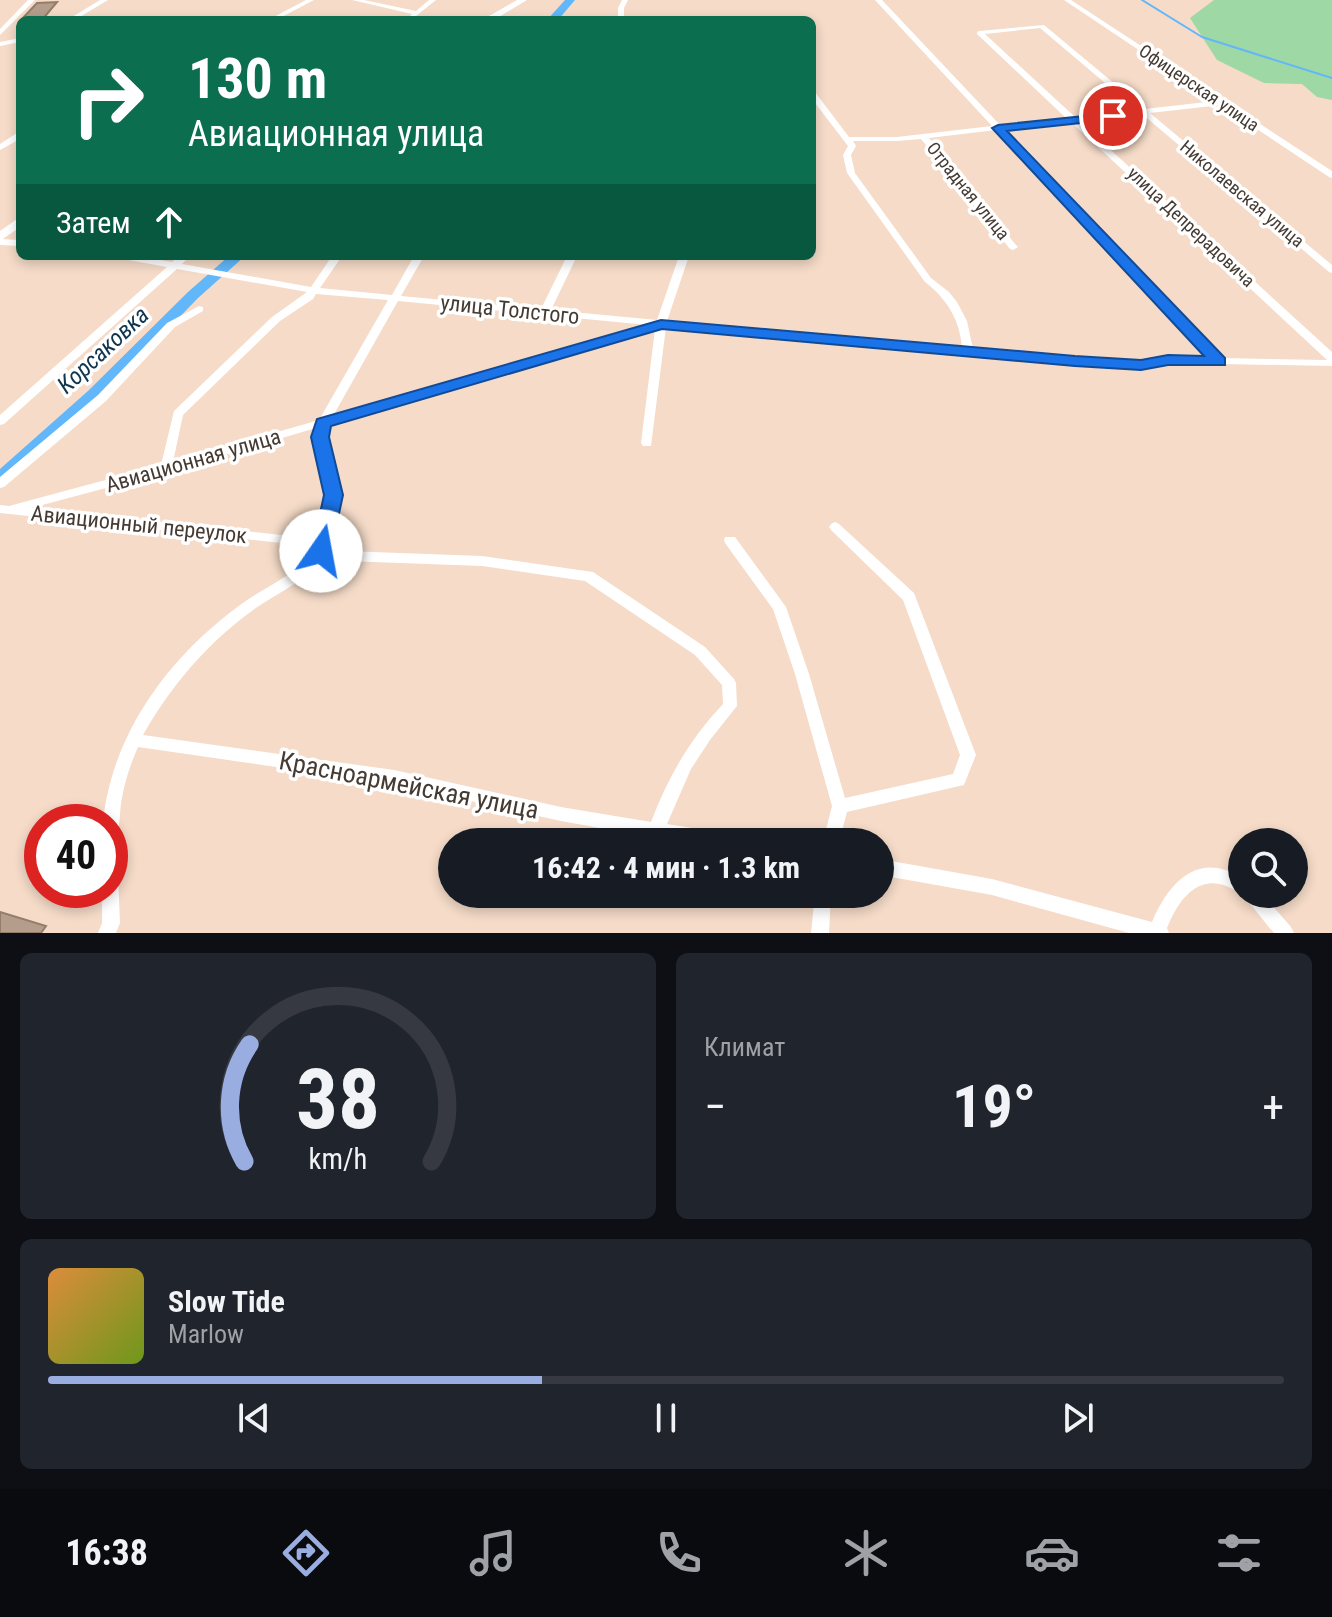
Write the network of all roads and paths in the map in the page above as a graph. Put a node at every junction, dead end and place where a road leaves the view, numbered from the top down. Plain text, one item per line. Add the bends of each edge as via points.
1 (32, 0) edge
2 (105, 0) edge
3 (311, 0) edge
4 (355, 0) edge
5 (433, 0) edge
6 (523, 0) edge
7 (878, 0) edge
8 (1067, 0) edge
9 (416, 13) junction
10 (16, 16) edge
11 (16, 16) edge
12 (77, 16) edge
13 (279, 16) edge
14 (413, 16) edge
15 (494, 16) edge
16 (1042, 26) joint
17 (0, 33) edge
18 (816, 99) edge
19 (1220, 103) junction
20 (1144, 112) junction
21 (1074, 120) junction
22 (998, 128) junction
23 (923, 136) junction
24 (848, 139) junction
25 (1332, 175) edge
26 (16, 225) edge
27 (0, 239) edge
28 (1013, 247) dead end
29 (143, 260) edge
30 (181, 260) edge
31 (334, 260) edge
32 (417, 260) edge
33 (570, 260) edge
34 (683, 260) edge
35 (174, 266) junction
36 (1332, 270) edge
37 (310, 290) junction
38 (395, 298) junction
39 (199, 309) dead end
40 (544, 313) junction
41 (661, 324) junction
42 (968, 352) junction
43 (1332, 360) edge
44 (1219, 362) junction
45 (0, 421) edge
46 (323, 423) junction
47 (647, 443) dead end
48 (166, 468) junction
49 (0, 484) edge
50 (4, 509) edge
51 (835, 527) dead end
52 (730, 540) dead end
53 (321, 551) junction
54 (135, 740) junction
55 (114, 804) edge
56 (840, 806) junction
57 (639, 828) edge
58 (657, 828) edge
59 (834, 828) edge
60 (894, 870) edge
61 (1228, 879) edge
62 (111, 908) edge
63 (822, 908) edge
64 (1263, 908) edge
65 (1158, 932) edge
66 (107, 933) edge
67 (820, 933) edge
68 (1285, 933) edge

1 - 11 street
2 - 12 street
3 - 13 street
4 - 9 street
5 - 9 street
6 - 15 main road
7 - 22 street
8 - 19 street, Офицерская улица
9 - 14 street
10 - 17 street
16 - 20 street, Николаевская улица
16 - 21 street, улица Депрерадовича via 979,33
18 - 24 street
19 - 20 street
19 - 25 street, Офицерская улица
20 - 21 street
20 - 36 street, Николаевская улица
21 - 22 street
21 - 43 street, улица Депрерадовича
22 - 23 street
22 - 44 street
23 - 24 street
23 - 28 street, Отрадная улица
24 - 42 street via 851,173 928,280 943,290 967,327
26 - 27 main road
29 - 35 street, улица Толстого
30 - 35 street
31 - 37 street
32 - 38 street
33 - 40 street
34 - 41 street
35 - 37 street, улица Толстого
35 - 45 street
37 - 38 street, улица Толстого
37 - 48 street via 309,297 276,319 178,414
38 - 40 street, улица Толстого
38 - 46 street
39 - 49 street via 171,325 102,398
40 - 41 street, улица Толстого
41 - 42 street, улица Толстого
41 - 46 street, Авиационная улица
41 - 47 street
42 - 44 street, улица Толстого via 1141,365
43 - 44 street, улица Толстого
46 - 48 street, Авиационная улица
46 - 53 street via 320,437 333,495
48 - 50 street, Авиационная улица
50 - 53 street, Авиационный переулок via 293,539 314,542
51 - 56 street via 909,597 968,755 958,780
52 - 56 street via 779,607
53 - 54 street via 215,629 162,688
53 - 58 street, Авиационный переулок via 482,561 588,576 700,651 729,683 730,706 701,735 676,777
54 - 55 street
54 - 57 street, Красноармейская улица via 394,777
56 - 59 street
60 - 65 street via 992,887
61 - 65 street via 1191,878 1167,904
62 - 66 street
63 - 67 street
64 - 68 street

